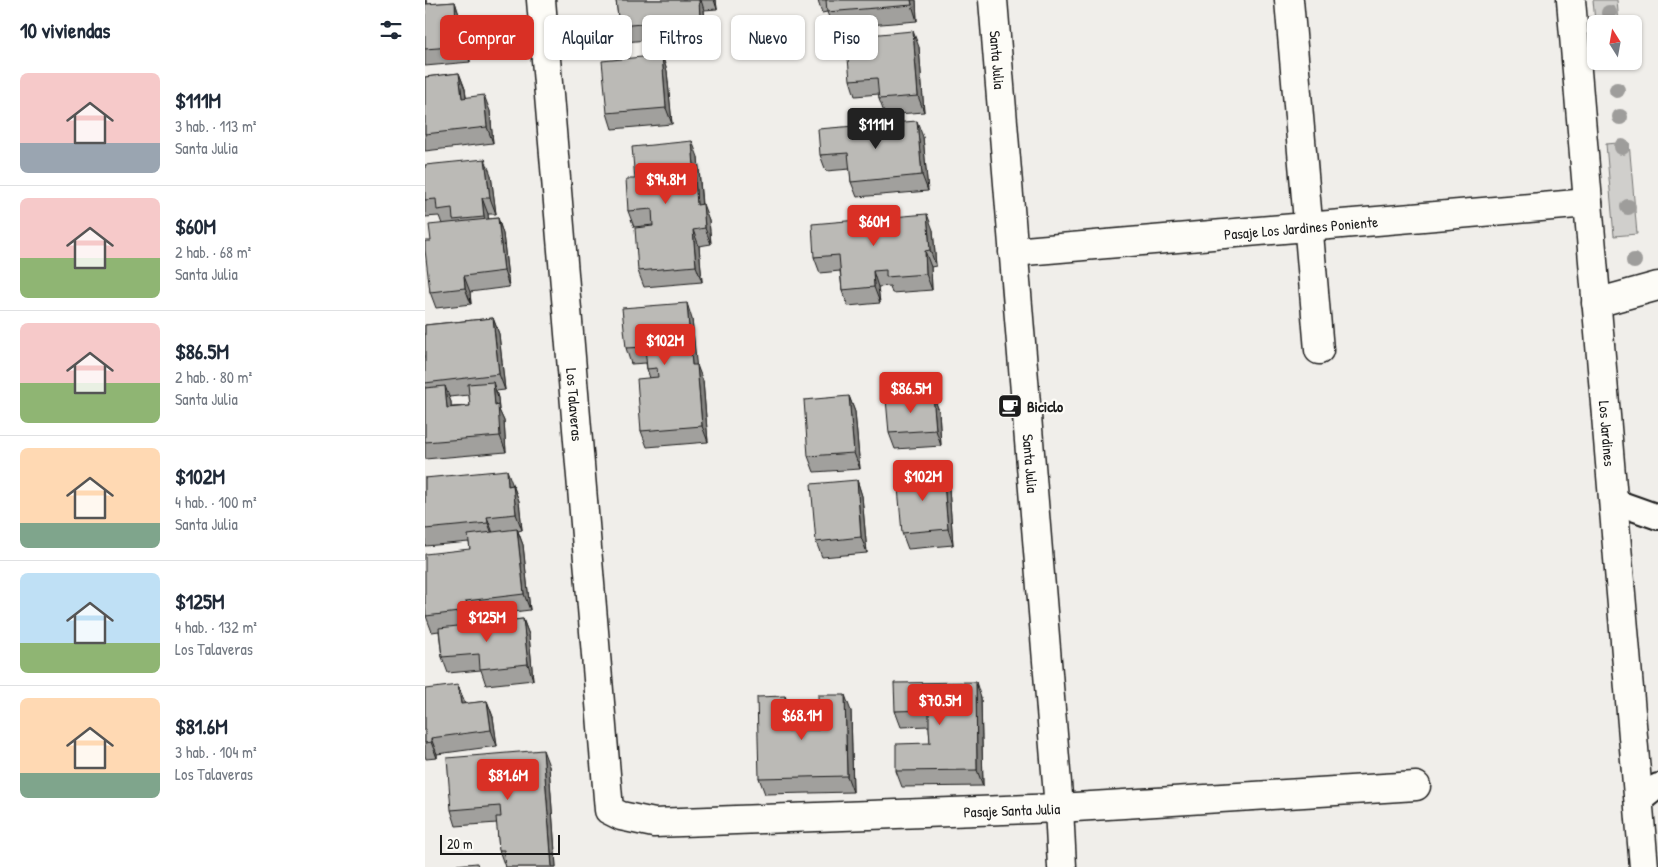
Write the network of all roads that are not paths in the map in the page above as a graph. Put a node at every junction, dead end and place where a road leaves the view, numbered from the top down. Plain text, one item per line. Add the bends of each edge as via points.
1 (541, 0) edge
2 (993, 0) edge
3 (1289, 0) edge
4 (1571, 0) edge
5 (1588, 203) junction
6 (1309, 226) junction
7 (1013, 252) junction
8 (1658, 286) edge
9 (1597, 303) junction
10 (1319, 350) dead end
11 (1613, 501) junction
12 (1658, 516) edge
13 (1417, 786) dead end
14 (1648, 793) edge
15 (1059, 808) junction
16 (609, 810) joint
17 (1062, 867) edge
18 (1644, 867) edge

1 - 16 street, Los Talaveras
2 - 7 street, Santa Julia
3 - 6 street
4 - 5 street, Los Jardines
5 - 6 street, Pasaje Los Jardines Poniente
5 - 9 street, Los Jardines
6 - 7 street, Pasaje Los Jardines Poniente
6 - 10 street
7 - 15 street, Santa Julia
8 - 9 street
9 - 11 street, Los Jardines
11 - 12 lane
11 - 14 street, Los Jardines
13 - 15 street, Pasaje Santa Julia
14 - 18 street, Los Jardines
15 - 16 street, Pasaje Santa Julia via 654,823
15 - 17 street, Santa Julia

